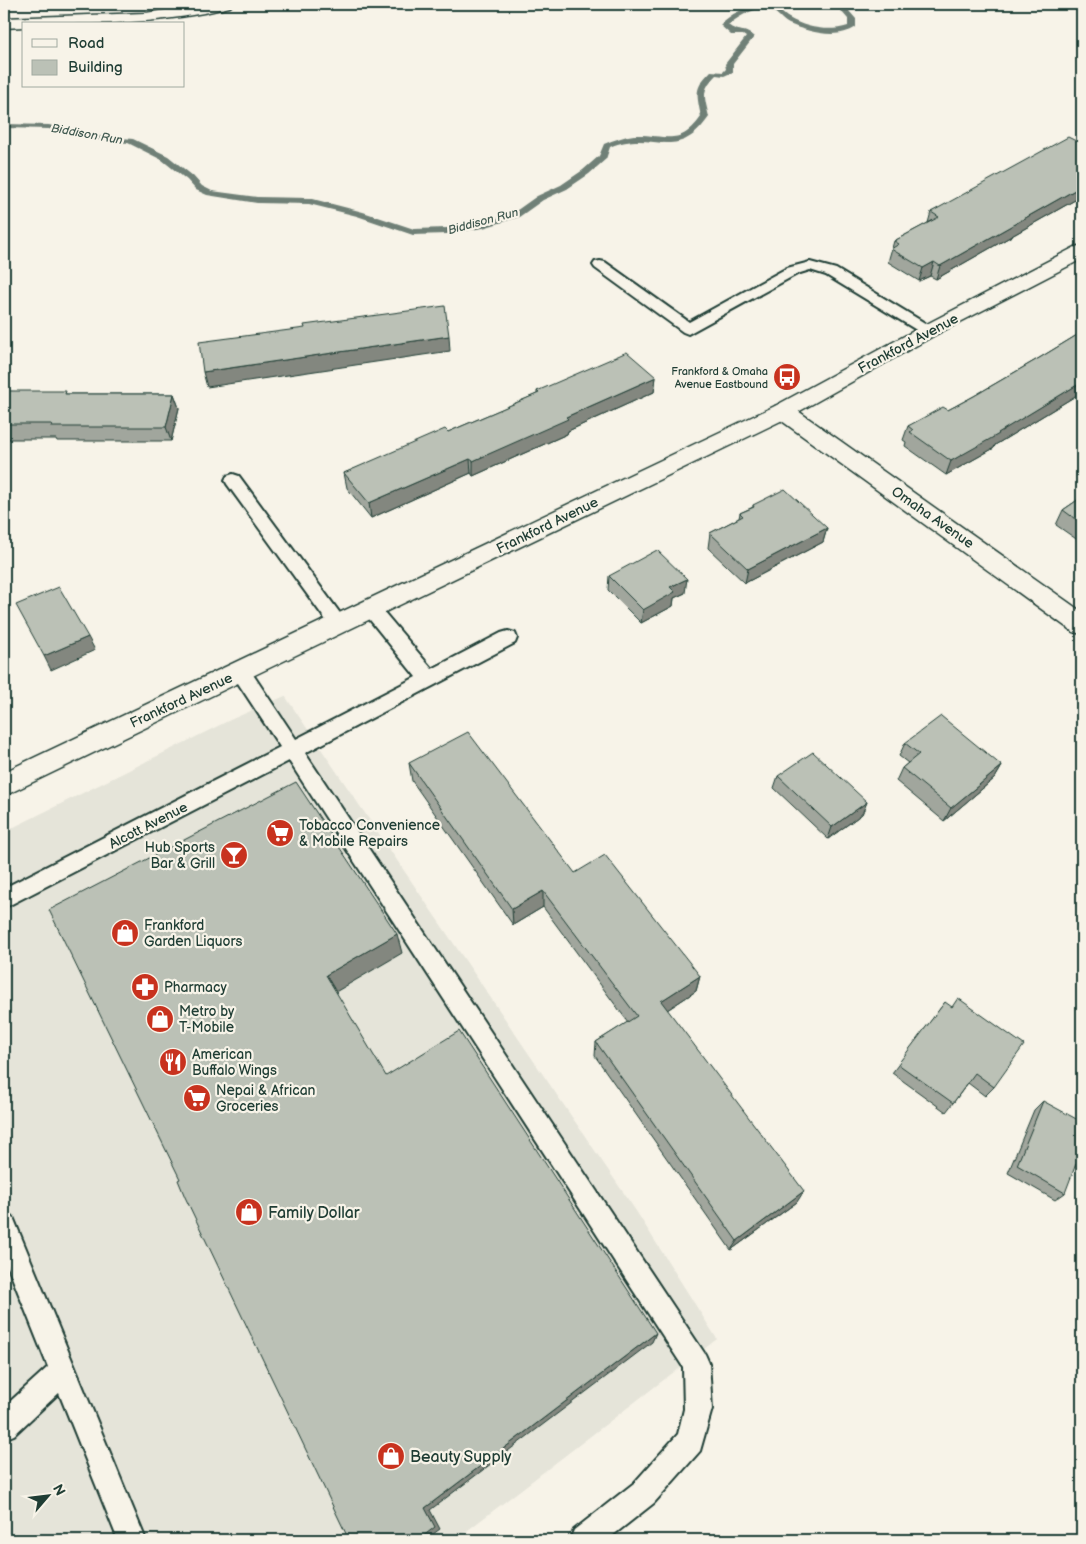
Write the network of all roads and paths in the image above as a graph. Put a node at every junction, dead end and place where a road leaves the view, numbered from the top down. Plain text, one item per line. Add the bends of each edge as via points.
1 (225, 4) edge
2 (22, 22) edge
3 (30, 22) edge
4 (4, 23) edge
5 (1082, 251) edge
6 (600, 265) dead end
7 (928, 331) junction
8 (784, 411) junction
9 (233, 480) dead end
10 (372, 610) junction
11 (1082, 624) edge
12 (340, 625) junction
13 (508, 638) dead end
14 (241, 672) junction
15 (429, 679) junction
16 (293, 750) junction
17 (4, 784) edge
18 (4, 898) edge
19 (4, 1226) edge
20 (62, 1371) junction
21 (4, 1425) edge
22 (132, 1540) edge
23 (584, 1540) edge

1 - 3 street via 132,18
2 - 4 street
5 - 7 street, Frankford Avenue
6 - 7 lane via 688,329 792,271 810,266 832,272
7 - 8 street, Frankford Avenue
8 - 10 street, Frankford Avenue
8 - 11 street, Omaha Avenue
9 - 12 lane
10 - 12 street, Frankford Avenue
10 - 15 lane
12 - 14 street, Frankford Avenue
13 - 15 lane, Alcott Avenue
14 - 16 lane
14 - 17 street, Frankford Avenue
15 - 16 lane, Alcott Avenue
16 - 18 lane, Alcott Avenue
16 - 23 lane via 696,1363 698,1409 690,1441 644,1493
19 - 20 lane
20 - 21 lane
20 - 22 lane

